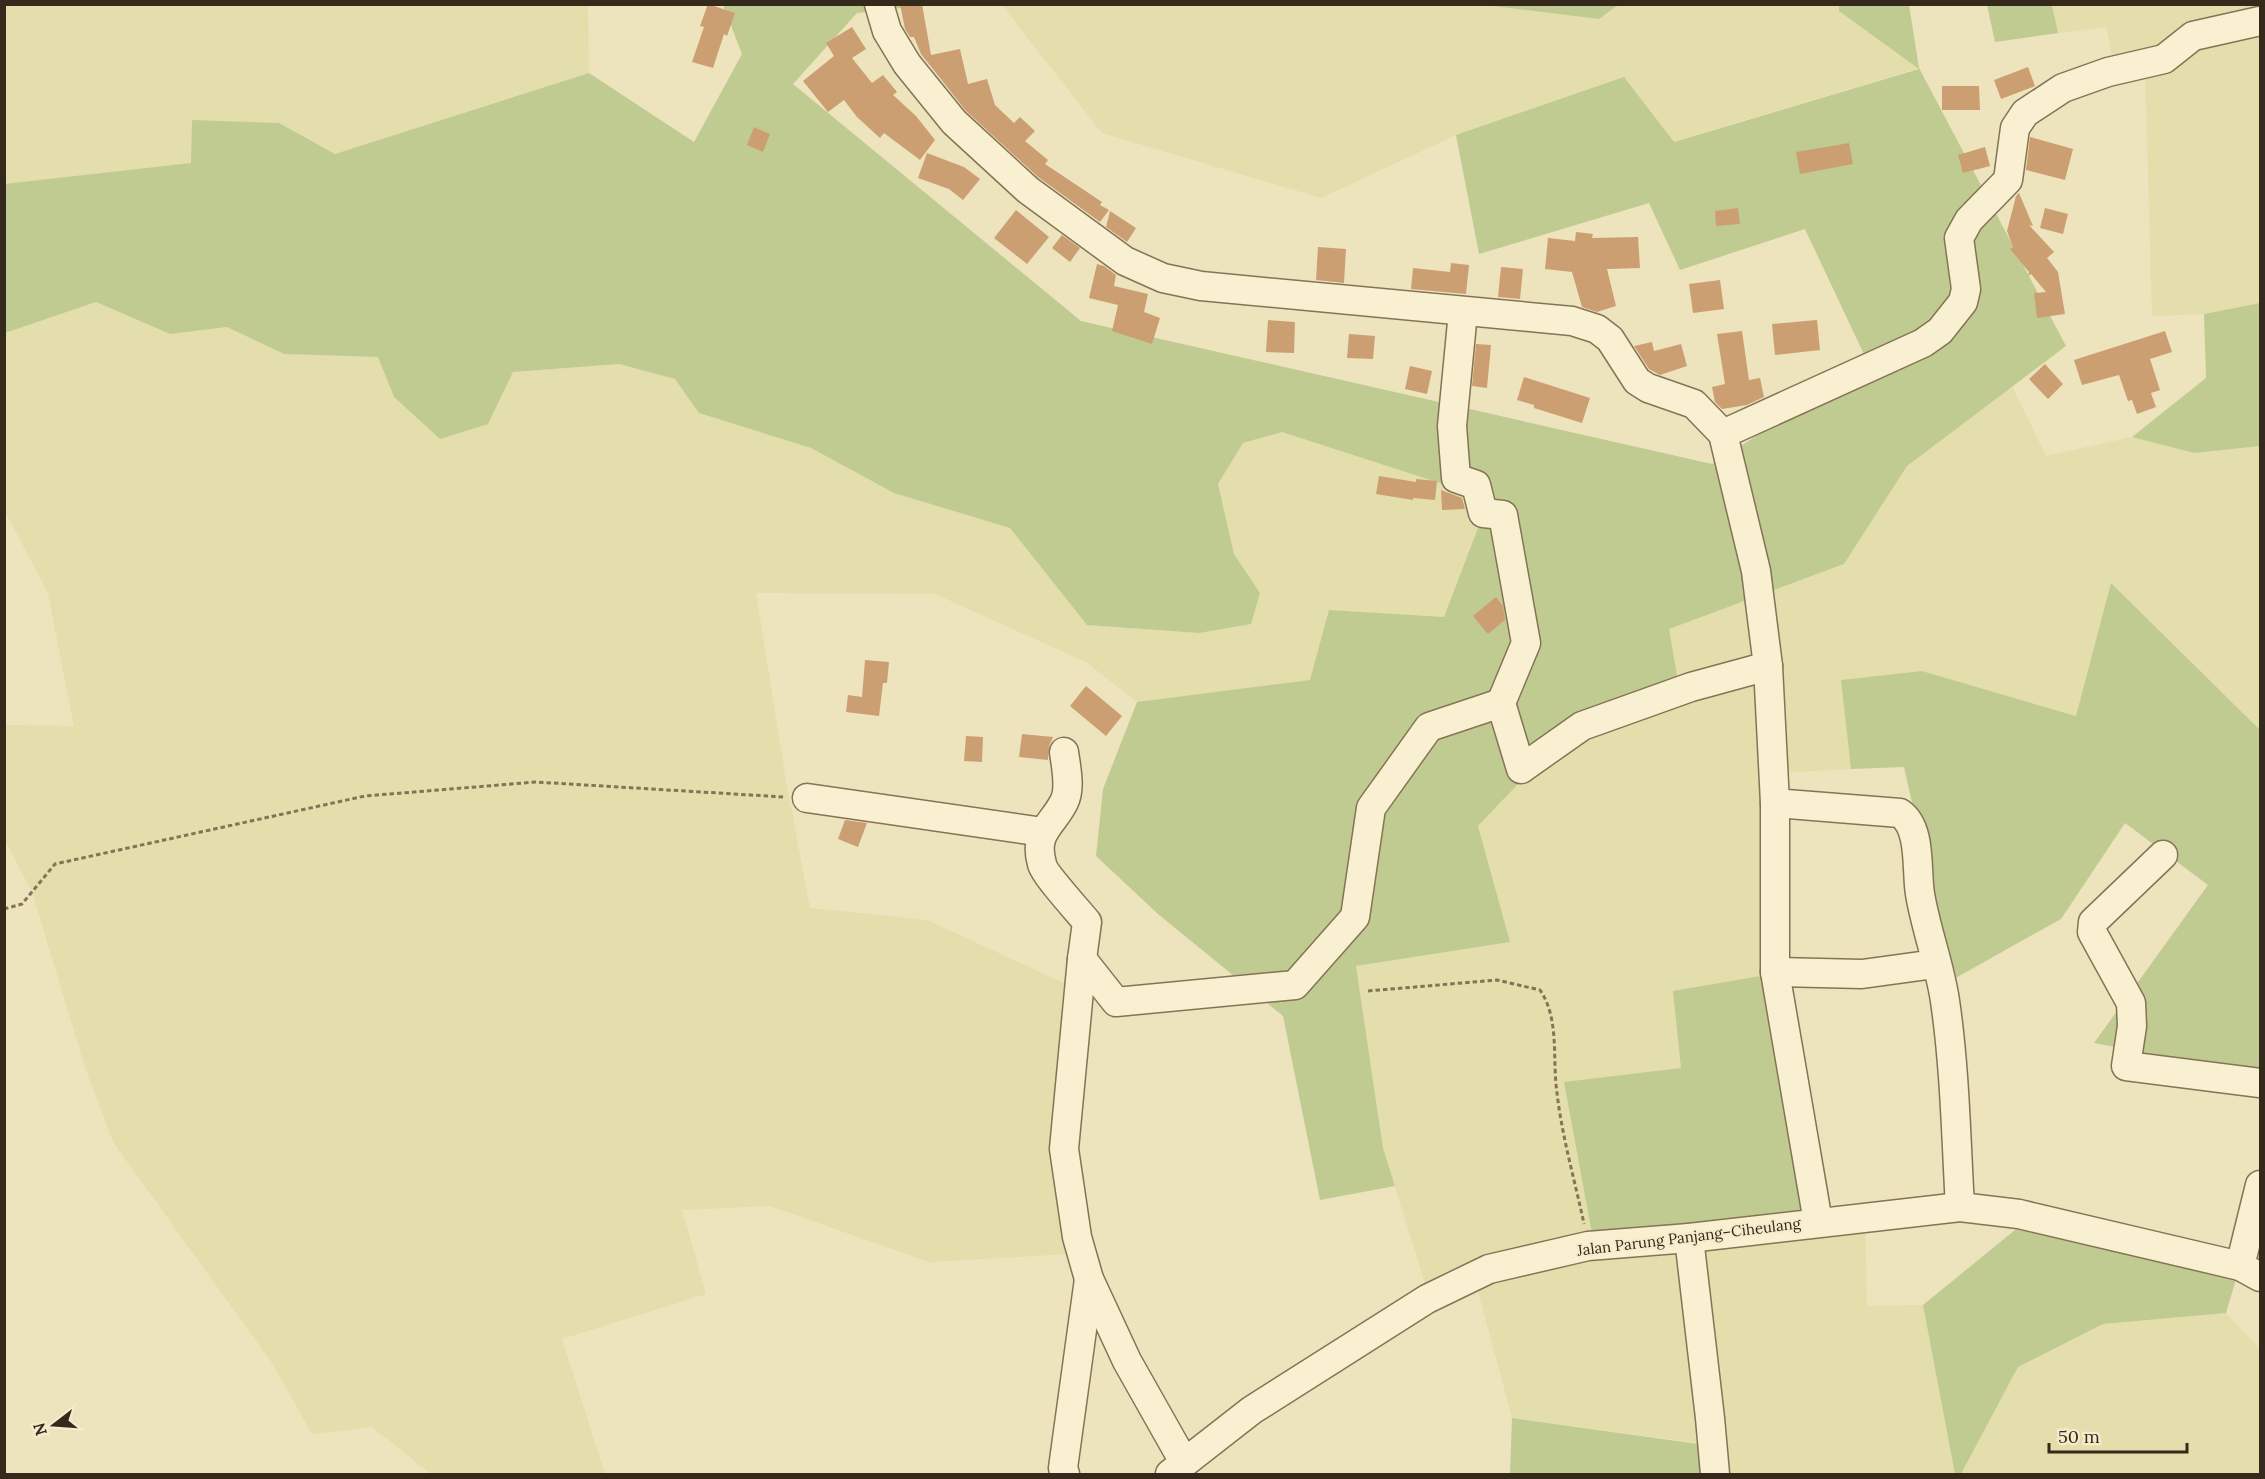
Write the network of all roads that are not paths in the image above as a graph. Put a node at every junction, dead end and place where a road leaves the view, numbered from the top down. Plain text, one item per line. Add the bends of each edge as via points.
1 (879, 4) edge
2 (2260, 21) edge
3 (1463, 312) junction
4 (1723, 434) junction
5 (1768, 666) junction
6 (1501, 703) junction
7 (1064, 752) dead end
8 (807, 798) road end
9 (1775, 803) junction
10 (1042, 832) junction
11 (2163, 855) dead end
12 (1082, 959) junction
13 (1935, 964) junction
14 (1775, 972) junction
15 (2260, 1083) edge
16 (2260, 1185) edge
17 (1960, 1207) junction
18 (1818, 1222) junction
19 (1689, 1238) junction
20 (2250, 1272) edge
21 (1089, 1279) junction
22 (1177, 1468) edge
23 (1065, 1474) edge
24 (1715, 1474) edge

1 - 3 street via 887,31 907,64 954,122 1028,190 1125,261 1163,278 1201,286
2 - 4 street via 2193,36 2164,59 2063,88 2025,113 2014,128 2008,180 1969,220 1959,238 1966,289 1963,302 1940,331 1923,344
3 - 4 street via 1572,321 1597,329 1610,339 1637,381 1694,404
3 - 6 street via 1452,426 1456,478 1476,485 1483,513 1503,515 1526,643
4 - 5 street via 1756,571
5 - 6 street via 1691,687 1582,726 1521,770
5 - 9 street
6 - 12 street via 1429,727 1371,808 1355,917 1295,986 1116,1002
7 - 10 street via 1065,801
8 - 10 street
9 - 13 street via 1900,813 1907,817 1914,830 1920,893
9 - 14 street
10 - 12 street via 1042,866 1087,922
11 - 15 street via 2093,922 2092,932 2131,1003 2126,1066
12 - 21 street via 1064,1149 1077,1237
13 - 14 street via 1862,974
13 - 17 street via 1945,1000
14 - 18 street
16 - 20 street
17 - 18 street, Jalan Parung Panjang–Ciheulang
17 - 20 street, Jalan Parung Panjang–Ciheulang via 2019,1214
18 - 19 street, Jalan Parung Panjang–Ciheulang
19 - 22 street, Jalan Parung Panjang–Ciheulang via 1588,1246 1489,1269 1427,1299 1252,1410
19 - 24 street
21 - 22 street
21 - 23 street

